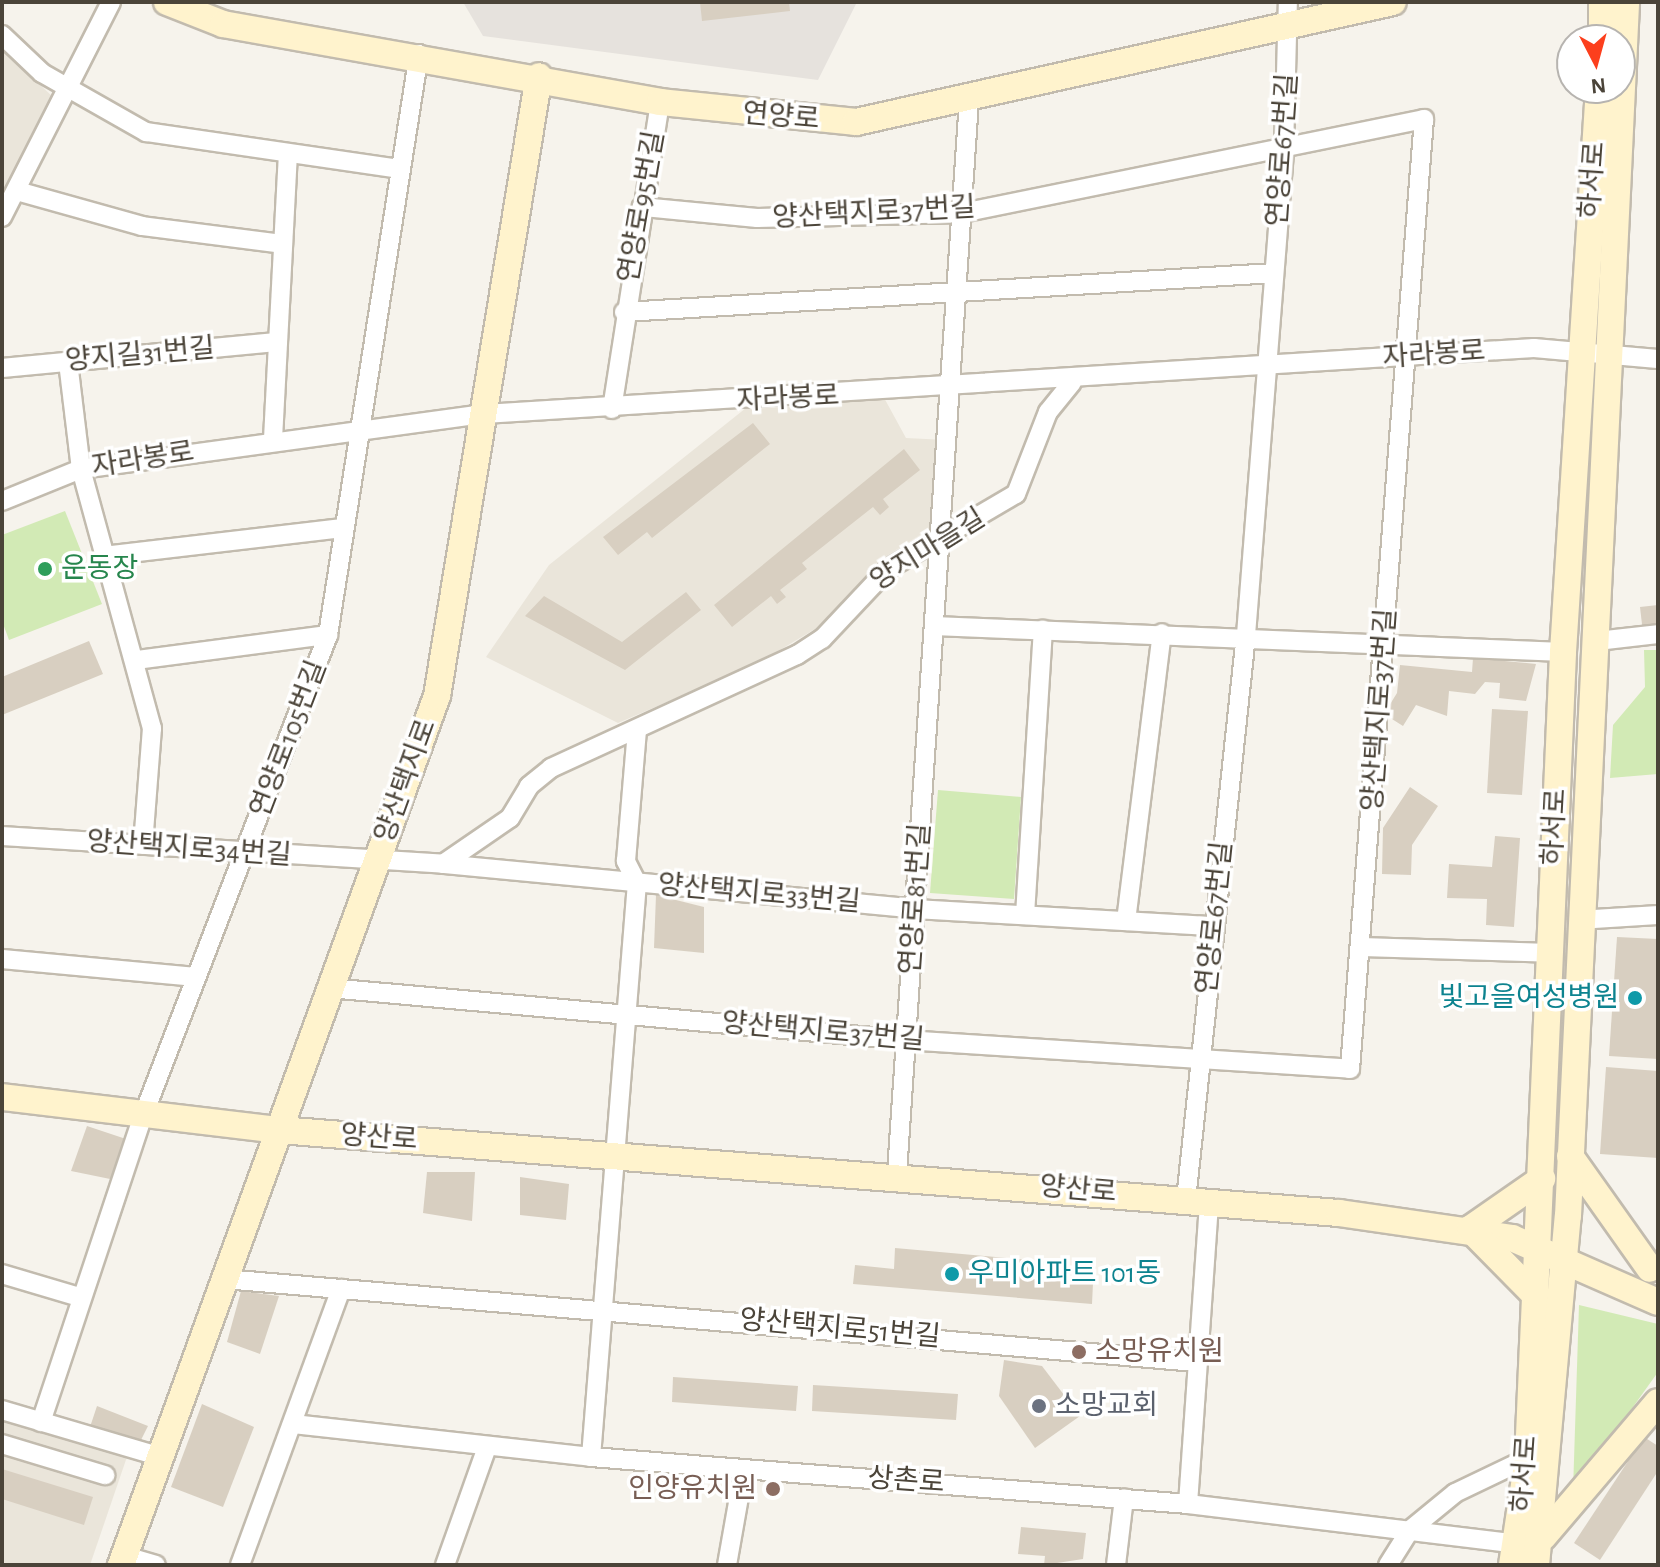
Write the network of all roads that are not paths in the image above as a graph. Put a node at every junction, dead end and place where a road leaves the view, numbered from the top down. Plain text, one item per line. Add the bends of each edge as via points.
1 (111, 2) edge
2 (167, 2) edge
3 (1393, 2) edge
4 (1602, 2) edge
5 (1626, 2) edge
6 (1290, 14) edge
7 (1602, 24) edge
8 (2, 35) edge
9 (419, 54) junction
10 (539, 76) junction
11 (66, 88) junction
12 (969, 100) junction
13 (660, 102) junction
14 (1598, 104) edge
15 (1284, 150) junction
16 (288, 155) junction
17 (400, 169) junction
18 (17, 191) junction
19 (642, 207) junction
20 (962, 213) junction
21 (2, 217) edge
22 (283, 244) junction
23 (1274, 273) junction
24 (956, 296) junction
25 (624, 312) junction
26 (278, 342) junction
27 (1582, 352) junction
28 (1612, 356) junction
29 (1409, 357) junction
30 (1658, 359) edge
31 (68, 362) junction
32 (1267, 366) junction
33 (2, 368) edge
34 (1072, 382) junction
35 (951, 387) junction
36 (612, 409) junction
37 (484, 414) junction
38 (363, 428) junction
39 (273, 439) junction
40 (81, 469) junction
41 (2, 501) edge
42 (344, 528) junction
43 (940, 542) junction
44 (104, 556) junction
45 (934, 626) junction
46 (1043, 630) junction
47 (1162, 633) junction
48 (1658, 634) edge
49 (328, 635) junction
50 (1246, 635) junction
51 (1597, 641) junction
52 (1384, 644) junction
53 (1563, 652) junction
54 (137, 660) junction
55 (637, 729) junction
56 (2, 836) edge
57 (143, 845) junction
58 (245, 853) junction
59 (376, 862) junction
60 (443, 864) junction
61 (637, 883) junction
62 (915, 909) junction
63 (1025, 915) junction
64 (1658, 915) edge
65 (1579, 920) junction
66 (1126, 921) junction
67 (1214, 926) junction
68 (1363, 947) junction
69 (1549, 953) junction
70 (2, 959) edge
71 (195, 977) junction
72 (329, 988) junction
73 (626, 1015) junction
74 (906, 1040) junction
75 (1200, 1058) junction
76 (2, 1097) edge
77 (143, 1116) junction
78 (279, 1130) junction
79 (1570, 1156) junction
80 (615, 1157) junction
81 (897, 1173) junction
82 (1542, 1179) junction
83 (1198, 1201) junction
84 (1470, 1229) junction
85 (1539, 1246) junction
86 (1563, 1256) junction
87 (1594, 1269) junction
88 (1654, 1270) edge
89 (2, 1274) edge
90 (224, 1279) junction
91 (341, 1289) junction
92 (1533, 1293) junction
93 (79, 1297) junction
94 (1658, 1302) edge
95 (603, 1308) junction
96 (1197, 1362) junction
97 (1658, 1402) edge
98 (2, 1410) edge
99 (41, 1422) junction
100 (293, 1424) junction
101 (2, 1444) edge
102 (487, 1447) junction
103 (158, 1456) junction
104 (591, 1457) junction
105 (1528, 1458) junction
106 (744, 1469) junction
107 (105, 1475) dead end
108 (1124, 1498) junction
109 (1188, 1504) junction
110 (1410, 1530) junction
111 (1525, 1549) edge
112 (123, 1561) edge
113 (156, 1565) edge
114 (240, 1565) edge
115 (445, 1565) edge
116 (727, 1565) edge
117 (1116, 1565) edge
118 (1388, 1565) edge
119 (1536, 1565) edge

1 - 11 street
2 - 9 street, 연양로 via 223,24
3 - 6 street, 연양로
4 - 7 street
5 - 28 street, 하서로
6 - 12 street, 연양로
6 - 15 street, 연양로67번길
8 - 11 street
9 - 10 street, 연양로
9 - 17 street, 연양로105번길
10 - 13 street, 연양로
10 - 37 street, 양산택지로
11 - 16 street via 146,132
11 - 18 street
12 - 13 street, 연양로 via 856,122
12 - 20 street, 연양로81번길
13 - 19 street, 연양로95번길
14 - 27 street, 하서로
15 - 20 street, 양산택지로37번길
15 - 23 street, 연양로67번길
15 - 29 street, 양산택지로37번길 via 1424,119
16 - 17 street
16 - 22 street
17 - 38 street, 연양로105번길
18 - 21 street
18 - 22 street via 142,226
19 - 20 street, 양산택지로37번길 via 771,219
19 - 25 street, 연양로95번길
20 - 24 street, 연양로81번길
22 - 26 street
23 - 24 street
23 - 32 street, 연양로67번길
24 - 25 street, 연양로95번길
24 - 35 street, 연양로81번길
25 - 36 street, 연양로95번길
26 - 31 street, 양지길31번길
26 - 39 street
27 - 28 street, 자라봉로
27 - 29 street, 자라봉로
27 - 53 street, 하서로
28 - 30 street, 자라봉로
28 - 51 street, 하서로
29 - 32 street, 자라봉로
29 - 52 street, 양산택지로37번길
31 - 33 street, 양지길31번길
31 - 40 street
32 - 34 street, 자라봉로
32 - 50 street, 연양로67번길
34 - 35 street, 자라봉로
34 - 43 street, 양지마을길 via 1048,412 1016,494
35 - 36 street, 자라봉로
35 - 43 street, 연양로81번길
36 - 37 street, 자라봉로
37 - 38 street, 자라봉로
37 - 59 street, 양산택지로 via 447,658
38 - 39 street, 자라봉로
38 - 42 street, 연양로105번길
39 - 40 street, 자라봉로
40 - 41 street, 자라봉로
40 - 44 street
42 - 44 street
42 - 49 street, 연양로105번길
43 - 45 street, 연양로81번길
43 - 55 street, 양지마을길 via 876,578 811,647
44 - 54 street
45 - 46 street
45 - 62 street, 연양로81번길
46 - 47 street
46 - 63 street
47 - 50 street
47 - 66 street
48 - 51 street
49 - 54 street, 연양로105번길
49 - 58 street, 연양로105번길
50 - 52 street
50 - 67 street, 연양로67번길
51 - 65 street, 하서로
52 - 53 street
52 - 68 street, 양산택지로37번길
53 - 69 street, 하서로
54 - 57 street via 152,728
55 - 60 street, 양지마을길 via 551,768 529,786 510,818
55 - 61 street via 626,861
56 - 57 street, 양산택지로34번길
57 - 58 street, 양산택지로34번길
58 - 59 street, 양산택지로34번길
58 - 71 street, 연양로105번길
59 - 60 street, 양산택지로33번길
59 - 72 street, 양산택지로
60 - 61 street, 양산택지로33번길
61 - 62 street, 양산택지로33번길
61 - 73 street, 양산택지로33번길
62 - 63 street, 양산택지로33번길
62 - 74 street, 연양로81번길
63 - 66 street, 양산택지로33번길
64 - 65 street
65 - 79 street, 하서로
66 - 67 street, 양산택지로33번길
67 - 75 street, 연양로67번길
68 - 69 street
68 - 75 street, 양산택지로37번길 via 1350,1069
69 - 82 street, 하서로
70 - 71 street
71 - 77 street, 연양로105번길
72 - 73 street, 양산택지로37번길
72 - 78 street, 양산택지로
73 - 74 street, 양산택지로37번길
73 - 80 street, 양산택지로33번길
74 - 75 street, 양산택지로37번길
74 - 81 street, 연양로81번길
75 - 83 street, 연양로67번길
76 - 77 street, 양산로
77 - 78 street, 양산로
77 - 93 street
78 - 80 street, 양산로
78 - 90 street, 양산택지로
79 - 86 street, 하서로
79 - 88 street
80 - 81 street, 양산로
80 - 95 street
81 - 83 street, 양산로
82 - 84 street
82 - 85 street, 하서로
83 - 84 street, 양산로
83 - 96 street, 연양로67번길
84 - 85 street, 양산로
84 - 92 street
85 - 86 street, 양산로
85 - 92 street, 하서로
86 - 87 street, 양산로
86 - 111 street, 하서로
87 - 88 street
87 - 94 street, 양산로
89 - 93 street
90 - 91 street, 양산택지로51번길
90 - 103 street, 양산택지로
91 - 95 street, 양산택지로51번길
91 - 100 street
92 - 105 street, 하서로
93 - 99 street
95 - 96 street, 양산택지로51번길
95 - 104 street
96 - 109 street
97 - 111 street
98 - 99 street
99 - 103 street
100 - 102 street, 상촌로
100 - 114 street
101 - 107 street
102 - 104 street, 상촌로
102 - 115 street
103 - 112 street, 양산택지로
104 - 106 street, 상촌로
105 - 110 street via 1455,1493
105 - 111 street, 하서로
106 - 108 street, 상촌로
106 - 116 street
108 - 109 street, 상촌로
108 - 117 street
109 - 110 street, 상촌로
110 - 111 street, 상촌로
110 - 118 street
111 - 119 street, 하서로
112 - 113 street, 양산택지로

